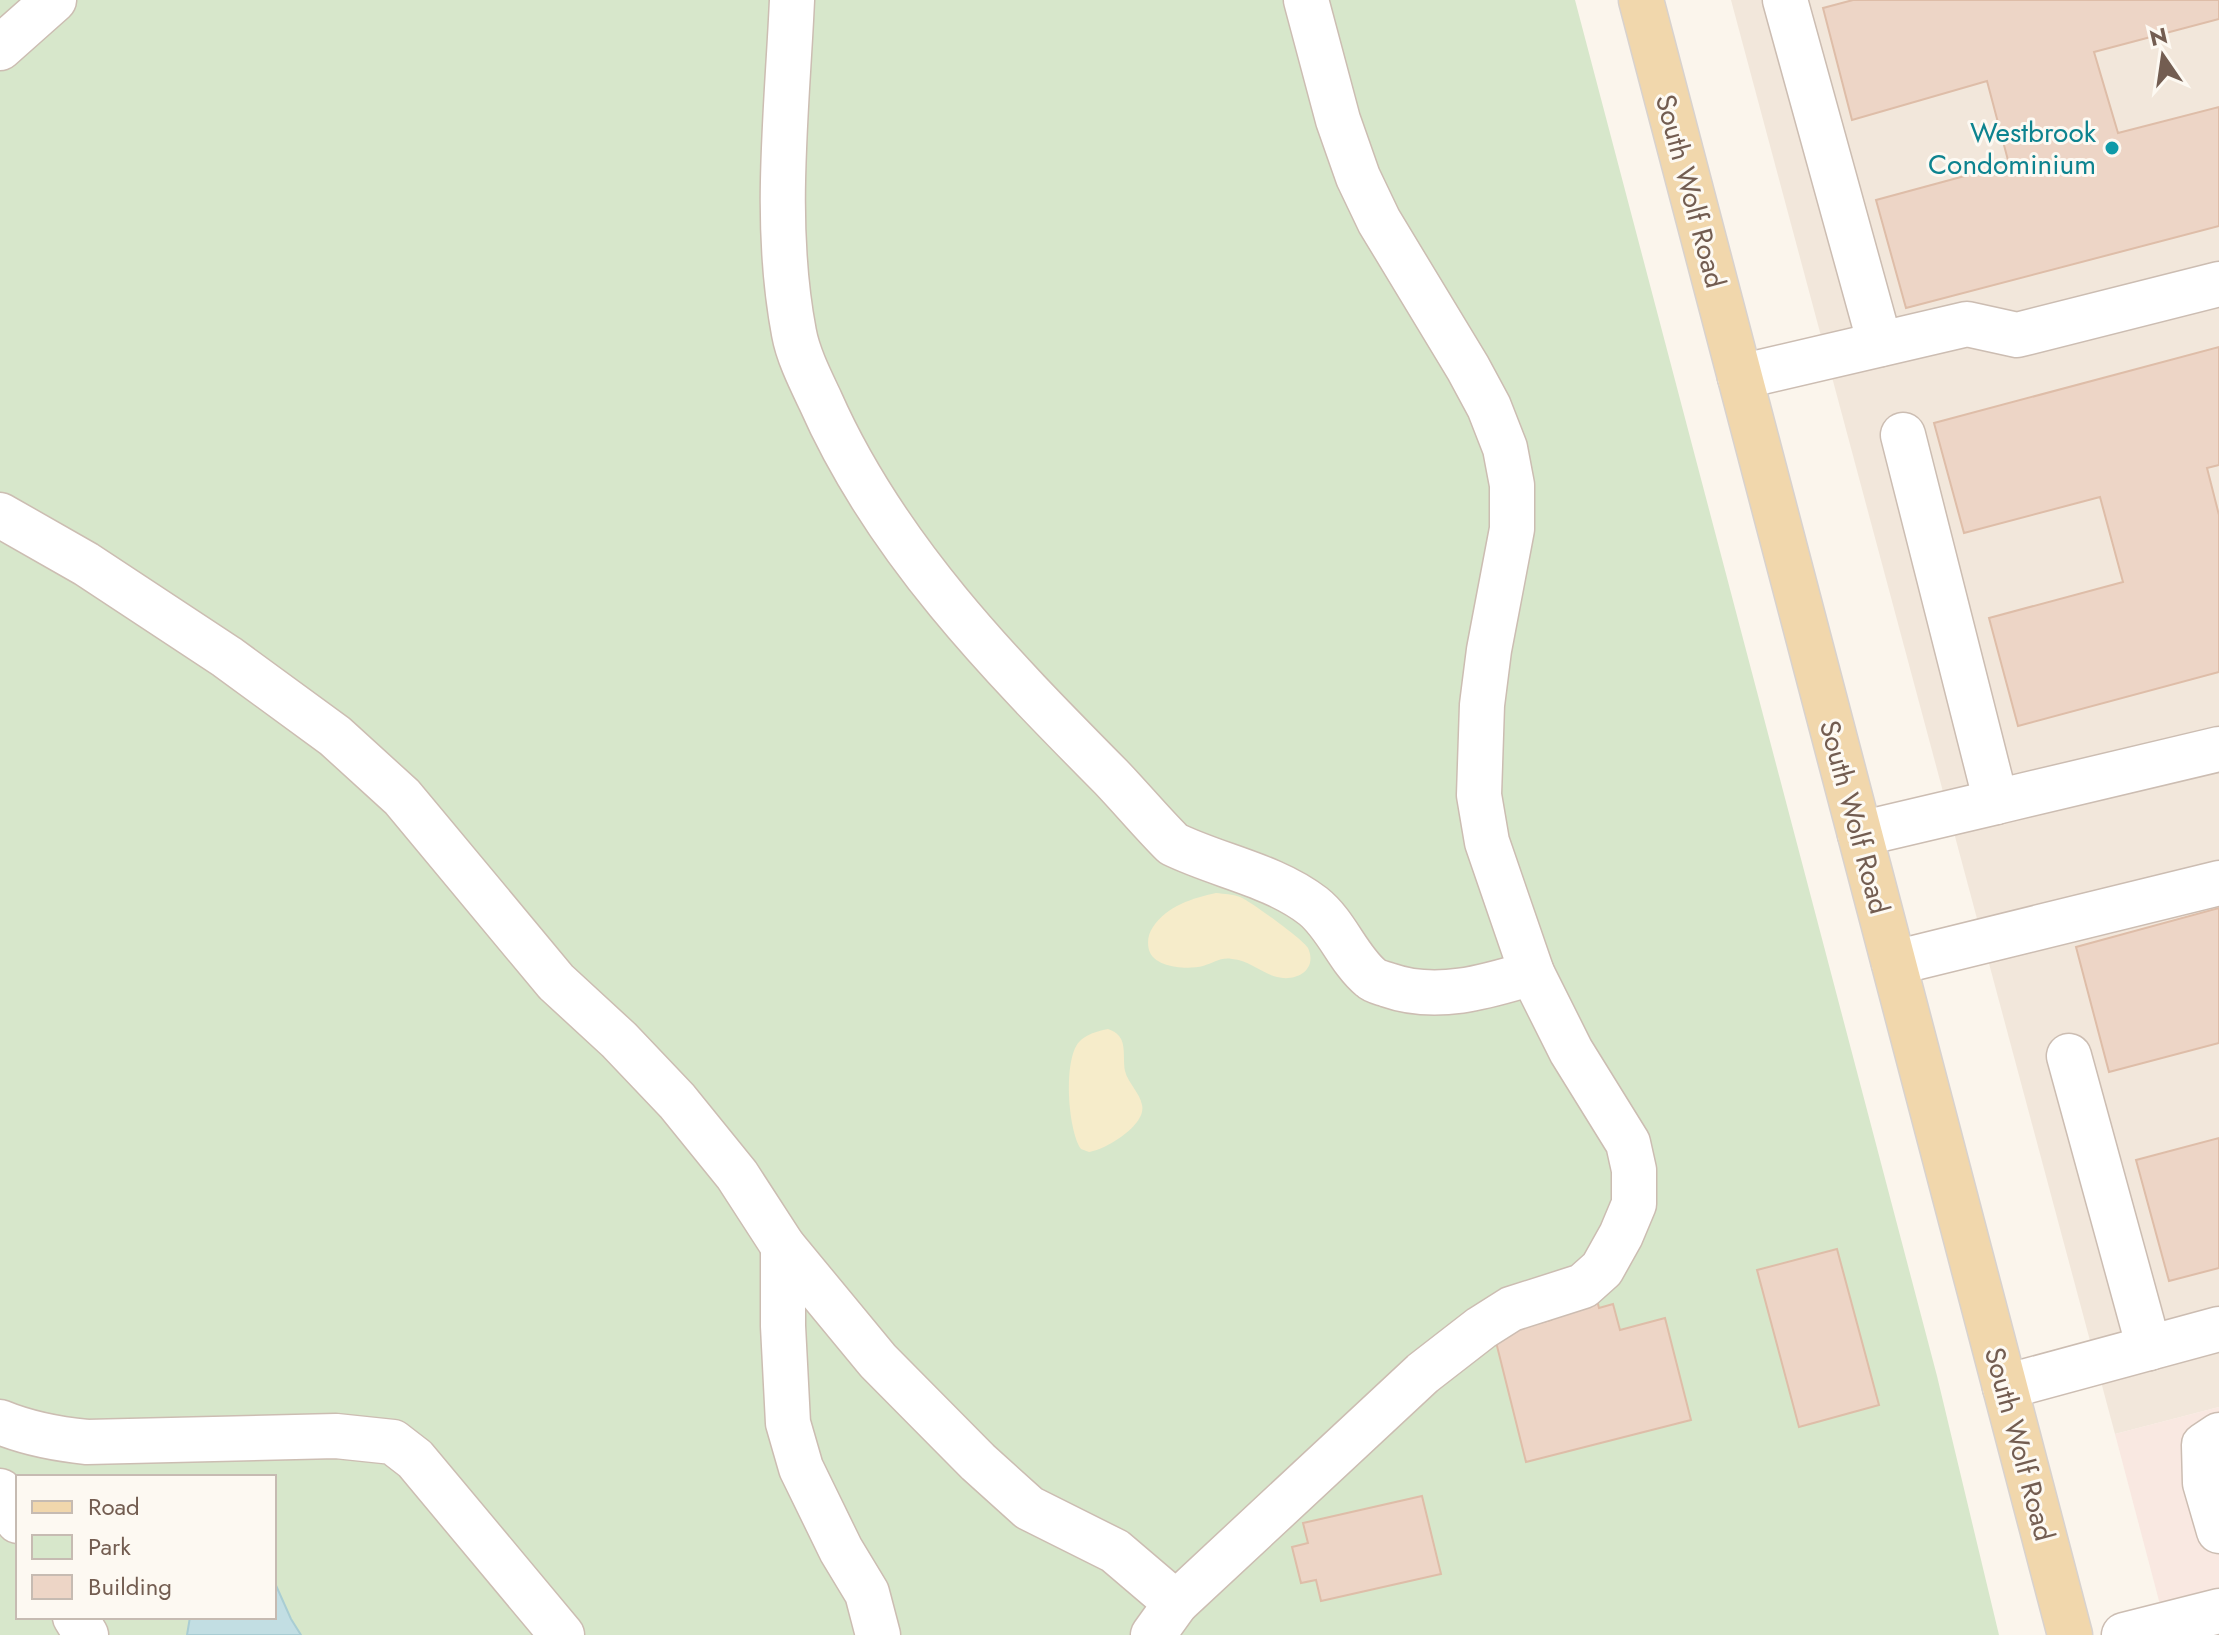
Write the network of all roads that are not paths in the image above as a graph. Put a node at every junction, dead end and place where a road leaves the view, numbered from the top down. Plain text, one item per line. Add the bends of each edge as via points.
1 (54, 0) edge
2 (792, 0) edge
3 (1306, 0) edge
4 (1641, 0) edge
5 (1785, 0) edge
6 (0, 48) edge
7 (2219, 284) edge
8 (1880, 344) junction
9 (1740, 377) junction
10 (1903, 435) dead end
11 (0, 515) edge
12 (2219, 749) edge
13 (1996, 802) junction
14 (1860, 834) junction
15 (2219, 883) edge
16 (1894, 963) junction
17 (1532, 973) junction
18 (2069, 1056) dead end
19 (783, 1246) junction
20 (2219, 1329) edge
21 (2149, 1348) junction
22 (2005, 1387) junction
23 (0, 1422) edge
24 (2219, 1435) edge
25 (0, 1491) edge
26 (16, 1518) edge
27 (2219, 1531) edge
28 (2219, 1611) edge
29 (1164, 1619) edge
30 (562, 1635) edge
31 (878, 1635) edge
32 (2070, 1635) edge
33 (2124, 1635) edge

1 - 6 lane
2 - 17 lane via 782,210 794,337 841,449 932,584 1173,844 1291,891 1316,908 1372,979 1406,992 1441,993 1487,987
3 - 17 lane via 1358,177 1475,381 1505,448 1512,529 1482,705 1479,795 1487,842
4 - 9 main road, South Wolf Road
5 - 8 lane
7 - 8 lane via 2017,335 1967,324
8 - 9 lane
9 - 14 main road, South Wolf Road
10 - 13 lane
11 - 19 lane via 86,564 227,657 335,736 402,797 556,982 677,1101 737,1175
12 - 13 lane
13 - 14 lane
14 - 16 main road, South Wolf Road
15 - 16 lane
16 - 22 main road, South Wolf Road
17 - 29 lane via 1571,1051 1628,1143 1634,1204 1602,1269 1583,1286 1511,1309 1423,1373
18 - 21 lane
19 - 29 lane via 878,1361 978,1462 1029,1508 1115,1551
19 - 31 lane via 788,1423 801,1468 867,1593
20 - 21 lane
21 - 22 lane
22 - 32 main road, South Wolf Road
23 - 30 lane via 54,1439 87,1442 336,1436 393,1442 415,1459
24 - 27 lane via 2204,1445 2205,1483
25 - 26 lane
28 - 33 lane

